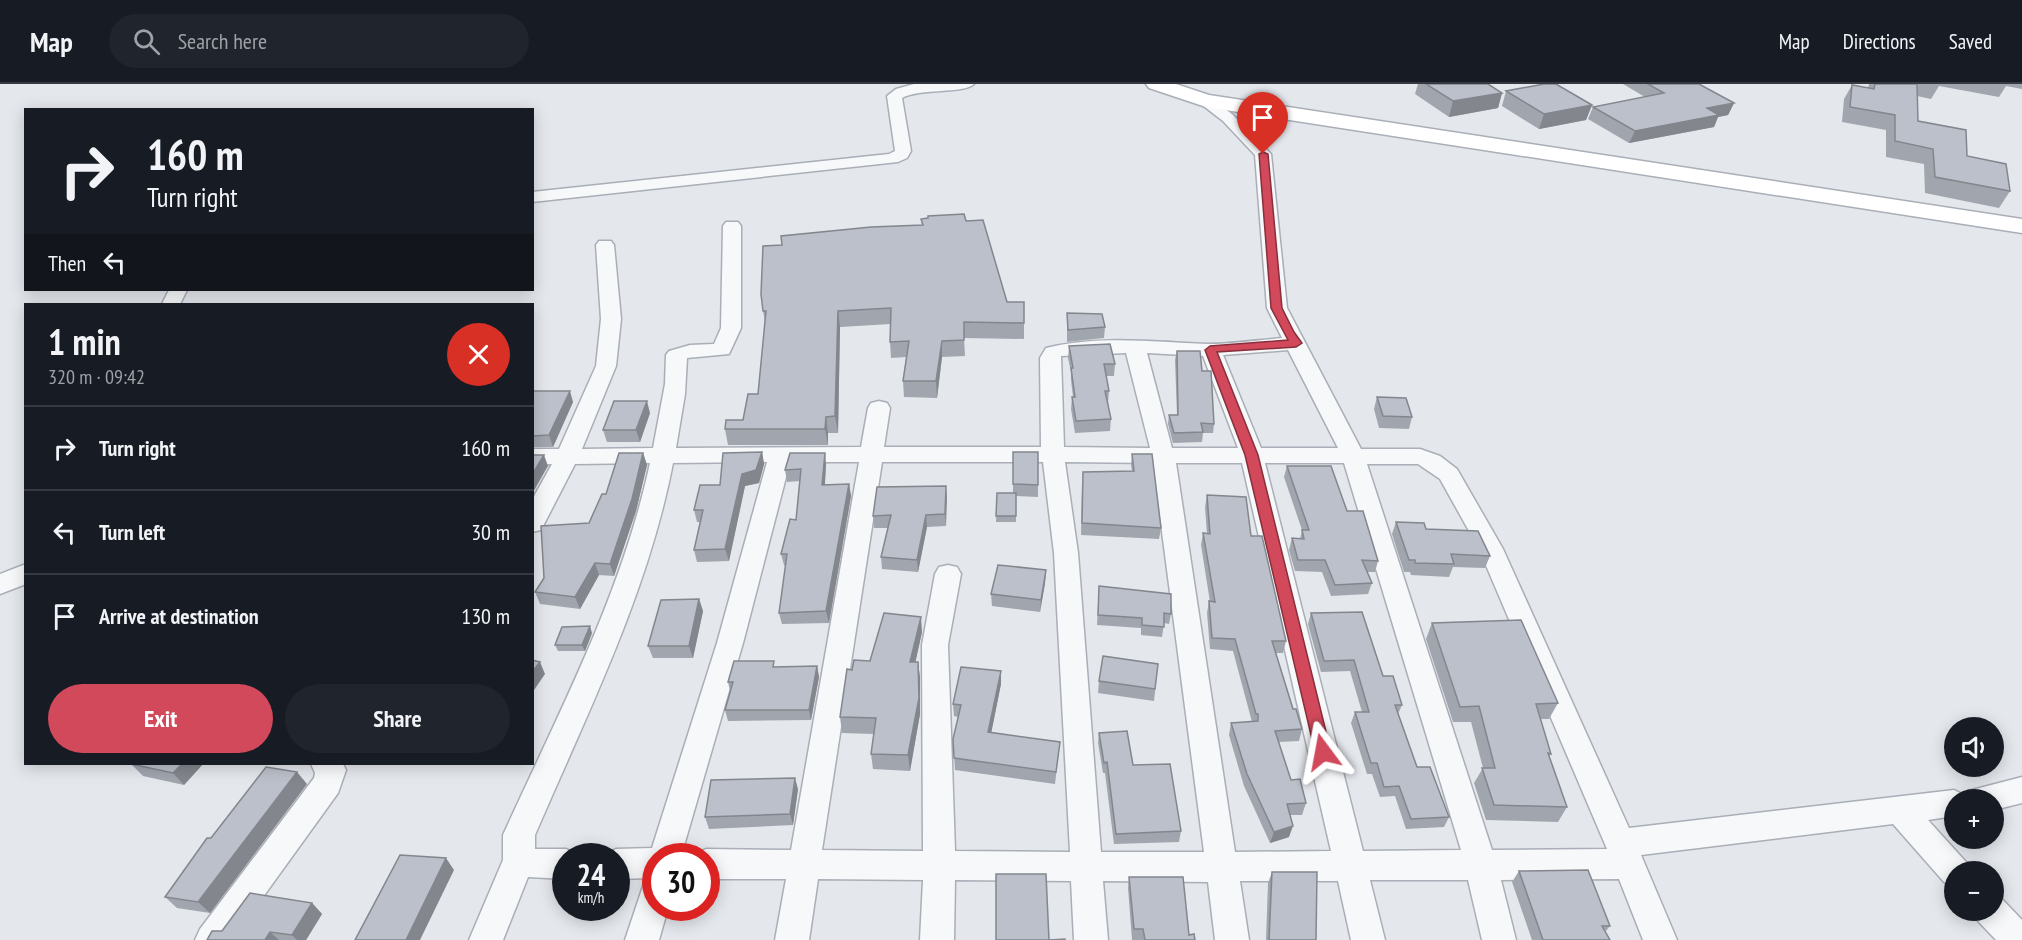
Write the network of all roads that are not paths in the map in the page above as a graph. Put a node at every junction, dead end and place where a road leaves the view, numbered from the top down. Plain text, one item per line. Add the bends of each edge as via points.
1 (967, 84) edge
2 (1156, 84) edge
3 (1206, 101) junction
4 (534, 197) edge
5 (732, 226) dead end
6 (2022, 226) edge
7 (605, 246) dead end
8 (1296, 343) junction
9 (1135, 346) junction
10 (1210, 350) junction
11 (879, 408) dead end
12 (872, 454) junction
13 (1053, 455) junction
14 (1163, 455) junction
15 (1252, 455) junction
16 (780, 456) junction
17 (1353, 456) junction
18 (534, 457) edge
19 (567, 457) junction
20 (664, 457) junction
21 (534, 520) edge
22 (24, 574) edge
23 (948, 574) dead end
24 (0, 585) edge
25 (327, 765) edge
26 (2022, 790) edge
27 (2004, 794) edge
28 (1944, 804) edge
29 (1900, 810) junction
30 (669, 843) edge
31 (1623, 853) junction
32 (519, 860) junction
33 (1944, 861) edge
34 (552, 864) edge
35 (720, 864) edge
36 (805, 865) junction
37 (939, 865) junction
38 (1481, 865) junction
39 (1087, 866) junction
40 (1351, 866) junction
41 (1221, 867) junction
42 (647, 921) edge
43 (2000, 921) edge
44 (212, 940) edge
45 (486, 940) edge
46 (642, 940) edge
47 (792, 940) edge
48 (937, 940) edge
49 (1091, 940) edge
50 (1232, 940) edge
51 (1368, 940) edge
52 (1499, 940) edge
53 (1660, 940) edge
54 (2018, 940) edge

1 - 4 street via 910,88 894,96 903,151 892,159
2 - 3 street
3 - 6 street
3 - 8 street via 1263,154 1277,308
5 - 20 street via 731,328 722,350 690,351 676,356 678,373
7 - 19 street via 611,319 606,366
8 - 10 street
8 - 17 street
9 - 10 street
9 - 13 street via 1053,352
9 - 14 street
10 - 15 street
11 - 12 street
12 - 13 street
12 - 16 street
12 - 36 street
13 - 14 street
13 - 39 street via 1066,553
14 - 15 street
14 - 41 street
15 - 17 street
15 - 40 street
16 - 20 street
16 - 30 street via 730,643
17 - 31 street via 1420,457 1449,474 1491,549
17 - 38 street
18 - 19 street
19 - 20 street
19 - 21 street
20 - 32 street via 641,547 519,835
22 - 24 street
23 - 37 street via 935,645
25 - 44 street via 331,770 327,784
26 - 27 street
28 - 29 street
29 - 31 street
29 - 33 street
31 - 38 street
31 - 53 street
32 - 34 street
32 - 45 street
35 - 36 street
36 - 37 street
36 - 47 street
37 - 39 street
37 - 48 street
38 - 40 street
38 - 52 street
39 - 41 street
39 - 49 street
40 - 41 street
40 - 51 street
41 - 50 street
42 - 46 street
43 - 54 street

